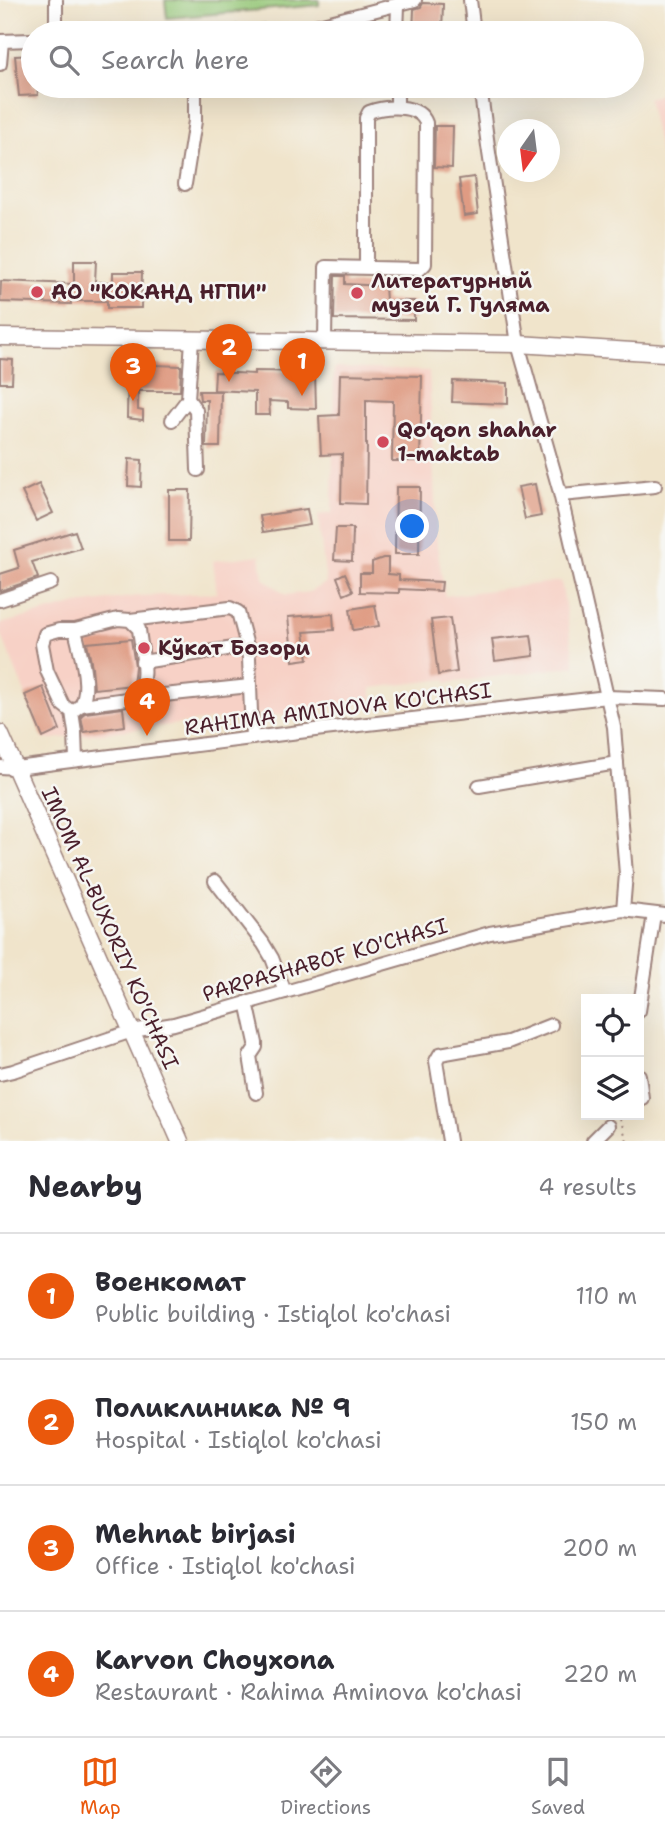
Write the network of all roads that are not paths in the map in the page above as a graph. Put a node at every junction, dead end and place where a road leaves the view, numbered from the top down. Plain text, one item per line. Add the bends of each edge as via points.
1 (56, 0) edge
2 (415, 0) edge
3 (470, 0) edge
4 (398, 6) junction
5 (56, 21) edge
6 (336, 21) edge
7 (397, 21) edge
8 (473, 21) edge
9 (21, 40) edge
10 (1, 41) edge
11 (0, 64) edge
12 (195, 98) edge
13 (397, 98) edge
14 (482, 98) edge
15 (397, 107) junction
16 (185, 184) dead end
17 (366, 268) junction
18 (0, 337) edge
19 (192, 340) junction
20 (325, 342) junction
21 (518, 344) junction
22 (665, 352) edge
23 (188, 400) junction
24 (172, 420) dead end
25 (198, 470) dead end
26 (655, 486) dead end
27 (561, 495) junction
28 (51, 583) dead end
29 (0, 600) edge
30 (130, 620) junction
31 (75, 630) junction
32 (247, 646) junction
33 (142, 662) junction
34 (250, 686) junction
35 (607, 697) junction
36 (135, 698) junction
37 (665, 699) edge
38 (76, 709) junction
39 (0, 733) edge
40 (252, 738) junction
41 (76, 760) junction
42 (617, 763) junction
43 (8, 768) edge
44 (479, 786) dead end
45 (215, 881) dead end
46 (623, 910) junction
47 (660, 915) edge
48 (285, 992) junction
49 (643, 994) edge
50 (247, 1003) junction
51 (551, 1026) dead end
52 (132, 1031) junction
53 (0, 1074) edge
54 (256, 1093) dead end
55 (608, 1126) dead end
56 (180, 1141) edge
57 (449, 1141) edge
58 (593, 1141) edge

1 - 5 street
2 - 4 street
3 - 8 street
4 - 6 street
4 - 7 street
9 - 10 street
10 - 11 street
12 - 16 street
13 - 15 street
14 - 21 street
15 - 17 street via 369,112 366,118
15 - 17 street via 420,114 426,122 425,264 420,269
17 - 20 street via 326,267
18 - 19 main road
19 - 20 main road
19 - 23 street
20 - 21 main road
21 - 22 main road
21 - 27 street
23 - 24 street
23 - 25 street via 196,410
26 - 27 street
27 - 35 street
28 - 29 street
30 - 31 street
30 - 32 street via 230,608 238,612
30 - 33 street via 139,629
31 - 38 street via 86,692
31 - 38 street via 59,629 45,635 42,644 47,671 63,705
32 - 33 street
32 - 34 street
33 - 36 street via 144,684
34 - 36 street
34 - 40 street
35 - 37 street, RAHIMA AMINOVA KO'CHASI
35 - 40 street, RAHIMA AMINOVA KO'CHASI
35 - 42 street
36 - 38 street
38 - 41 street
39 - 43 main road, IMOM AL-BUXORIY KO'CHASI
40 - 41 street, RAHIMA AMINOVA KO'CHASI
41 - 43 street, RAHIMA AMINOVA KO'CHASI
42 - 44 street
42 - 46 street via 626,874
43 - 52 main road, IMOM AL-BUXORIY KO'CHASI
45 - 48 street via 263,943
46 - 47 street, PARPASHABOF KO'CHASI
46 - 48 street, PARPASHABOF KO'CHASI via 490,933
47 - 49 street
48 - 50 street, PARPASHABOF KO'CHASI
50 - 52 street, PARPASHABOF KO'CHASI
50 - 54 street via 256,1043 250,1056
51 - 57 street via 508,1042 440,1055 436,1061
52 - 53 street, PARPASHABOF KO'CHASI
52 - 56 main road, IMOM AL-BUXORIY KO'CHASI
55 - 58 street

